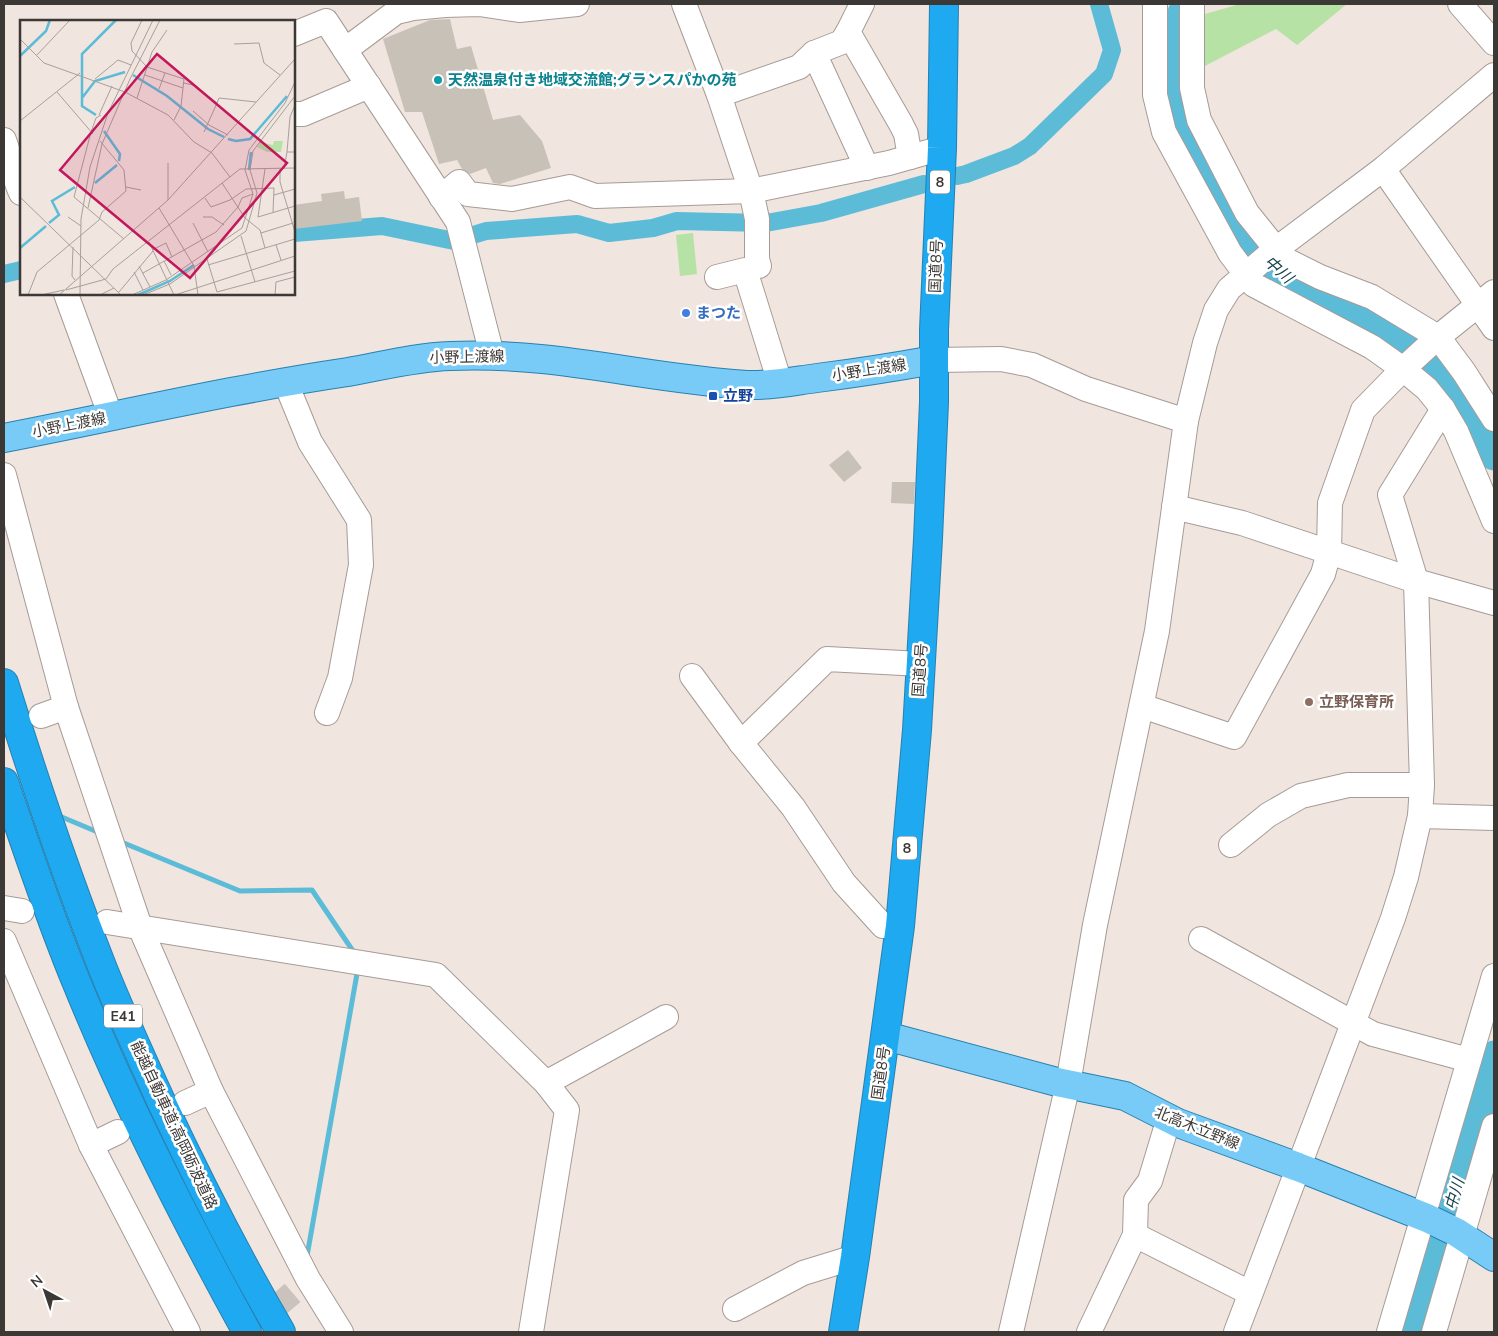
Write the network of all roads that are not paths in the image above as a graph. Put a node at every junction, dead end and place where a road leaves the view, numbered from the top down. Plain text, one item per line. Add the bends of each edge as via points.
1 (577, 4) edge
2 (684, 4) edge
3 (862, 4) edge
4 (944, 4) edge
5 (1155, 4) edge
6 (1192, 4) edge
7 (1460, 4) edge
8 (848, 32) junction
9 (295, 34) edge
10 (1494, 43) edge
11 (345, 50) junction
12 (814, 53) junction
13 (369, 86) junction
14 (1490, 86) edge
15 (719, 95) junction
16 (295, 114) edge
17 (9, 146) edge
18 (942, 148) junction
19 (910, 157) junction
20 (867, 168) junction
21 (1383, 169) junction
22 (20, 191) edge
23 (751, 191) junction
24 (441, 197) junction
25 (1273, 251) junction
26 (752, 268) junction
27 (1249, 272) junction
28 (717, 277) dead end
29 (66, 295) edge
30 (1486, 298) edge
31 (1494, 328) edge
32 (1435, 340) junction
33 (492, 355) junction
34 (934, 360) junction
35 (1406, 366) junction
36 (285, 381) junction
37 (780, 383) junction
38 (1443, 409) junction
39 (111, 417) junction
40 (1494, 419) edge
41 (1186, 422) junction
42 (4, 438) edge
43 (4, 475) edge
44 (1174, 507) junction
45 (1494, 521) edge
46 (1329, 552) junction
47 (1416, 581) junction
48 (1494, 603) edge
49 (921, 664) junction
50 (692, 676) dead end
51 (4, 683) edge
52 (1142, 706) junction
53 (66, 707) junction
54 (326, 713) dead end
55 (41, 716) dead end
56 (742, 744) junction
57 (4, 782) edge
58 (1422, 785) junction
59 (1420, 816) junction
60 (1494, 818) edge
61 (1231, 845) dead end
62 (107, 922) dead end
63 (900, 926) junction
64 (140, 927) junction
65 (1201, 939) dead end
66 (4, 942) edge
67 (1494, 976) edge
68 (666, 1017) dead end
69 (1353, 1024) junction
70 (886, 1036) junction
71 (1469, 1060) junction
72 (546, 1083) junction
73 (1068, 1084) junction
74 (211, 1091) junction
75 (185, 1103) dead end
76 (1169, 1118) junction
77 (1494, 1126) edge
78 (118, 1132) dead end
79 (91, 1145) junction
80 (1298, 1167) junction
81 (1425, 1218) junction
82 (1459, 1234) junction
83 (1135, 1235) junction
84 (855, 1257) junction
85 (1494, 1257) edge
86 (1250, 1293) junction
87 (735, 1309) dead end
88 (1017, 1330) edge
89 (188, 1332) edge
90 (247, 1332) edge
91 (282, 1332) edge
92 (341, 1332) edge
93 (531, 1332) edge
94 (843, 1332) edge
95 (1089, 1332) edge
96 (1236, 1332) edge
97 (1389, 1332) edge
98 (1434, 1332) edge

1 - 11 street via 519,10 480,4 413,8 396,12
2 - 15 street
3 - 8 street
4 - 18 highway, 国道8号 / 8
5 - 27 street via 1155,95 1164,132 1230,253
6 - 25 street via 1192,88 1199,120 1247,213
7 - 10 street
8 - 12 street via 842,42
8 - 19 street via 906,134
9 - 11 street via 326,21
11 - 13 street
12 - 15 street via 799,68
12 - 20 street
13 - 16 street via 303,114
13 - 24 street
14 - 21 street
15 - 23 street
17 - 22 street via 14,179
18 - 19 street
18 - 34 highway, 国道8号 / 8
19 - 20 street
20 - 23 street
21 - 25 street
21 - 30 street
23 - 24 street via 595,196 570,187 512,198 468,194 459,182
23 - 26 street via 757,222 757,259
24 - 33 street via 458,222
25 - 27 street
25 - 32 street via 1320,277 1372,296
26 - 28 street
26 - 37 street
27 - 35 street via 1254,285
27 - 41 street via 1229,289 1216,310
29 - 39 street
30 - 31 street
30 - 32 street
32 - 35 street
32 - 40 street via 1464,372
33 - 36 main road, 小野上渡線 via 420,359
33 - 37 main road, 小野上渡線 via 553,359 749,385
34 - 37 main road, 小野上渡線
34 - 41 street via 1001,359 1032,366 1086,389
34 - 49 highway, 国道8号 / 8
35 - 38 street
35 - 46 street via 1363,410 1330,503
36 - 39 main road, 小野上渡線
36 - 54 street via 310,442 359,520 361,565 340,678
38 - 45 street via 1456,431
38 - 47 street via 1390,495
39 - 42 main road, 小野上渡線
41 - 44 street
43 - 53 street
44 - 46 street via 1242,523
44 - 52 street via 1157,630
46 - 47 street
46 - 52 street via 1323,574 1234,737
47 - 48 street
47 - 58 street
49 - 56 street via 827,659
49 - 63 highway, 国道8号 / 8
50 - 56 street
51 - 91 highway, 能越自動車道;高岡砺波道路 / E41 via 33,779 103,970 185,1153
52 - 73 street via 1095,925
53 - 55 street
53 - 64 street
56 - 63 street via 793,807 844,883 883,926
57 - 90 highway, 能越自動車道;高岡砺波道路 / E41 via 72,972 117,1077 202,1251
58 - 59 street
58 - 61 street via 1348,786 1300,796 1268,815
59 - 60 street
59 - 69 street via 1393,918
62 - 64 street
63 - 70 highway, 国道8号 / 8
64 - 72 street via 436,975
64 - 74 street
65 - 69 street
66 - 79 street
67 - 71 street
68 - 72 street
69 - 71 street via 1373,1034
69 - 80 street
70 - 73 main road, 北高木立野線
70 - 84 highway, 国道8号 / 8
71 - 81 street
72 - 93 street via 567,1110
73 - 76 main road, 北高木立野線 via 1125,1096
73 - 88 street
74 - 75 street
74 - 92 street via 302,1284
76 - 80 main road, 北高木立野線
76 - 83 street via 1150,1180 1136,1200
77 - 82 street
78 - 79 street
79 - 89 street
80 - 81 main road, 北高木立野線
80 - 86 street
81 - 82 main road, 北高木立野線
81 - 97 street
82 - 85 main road, 北高木立野線
82 - 98 street
83 - 86 street
83 - 95 street
84 - 87 street via 803,1273
84 - 94 highway, 国道8号 / 8
86 - 96 street

